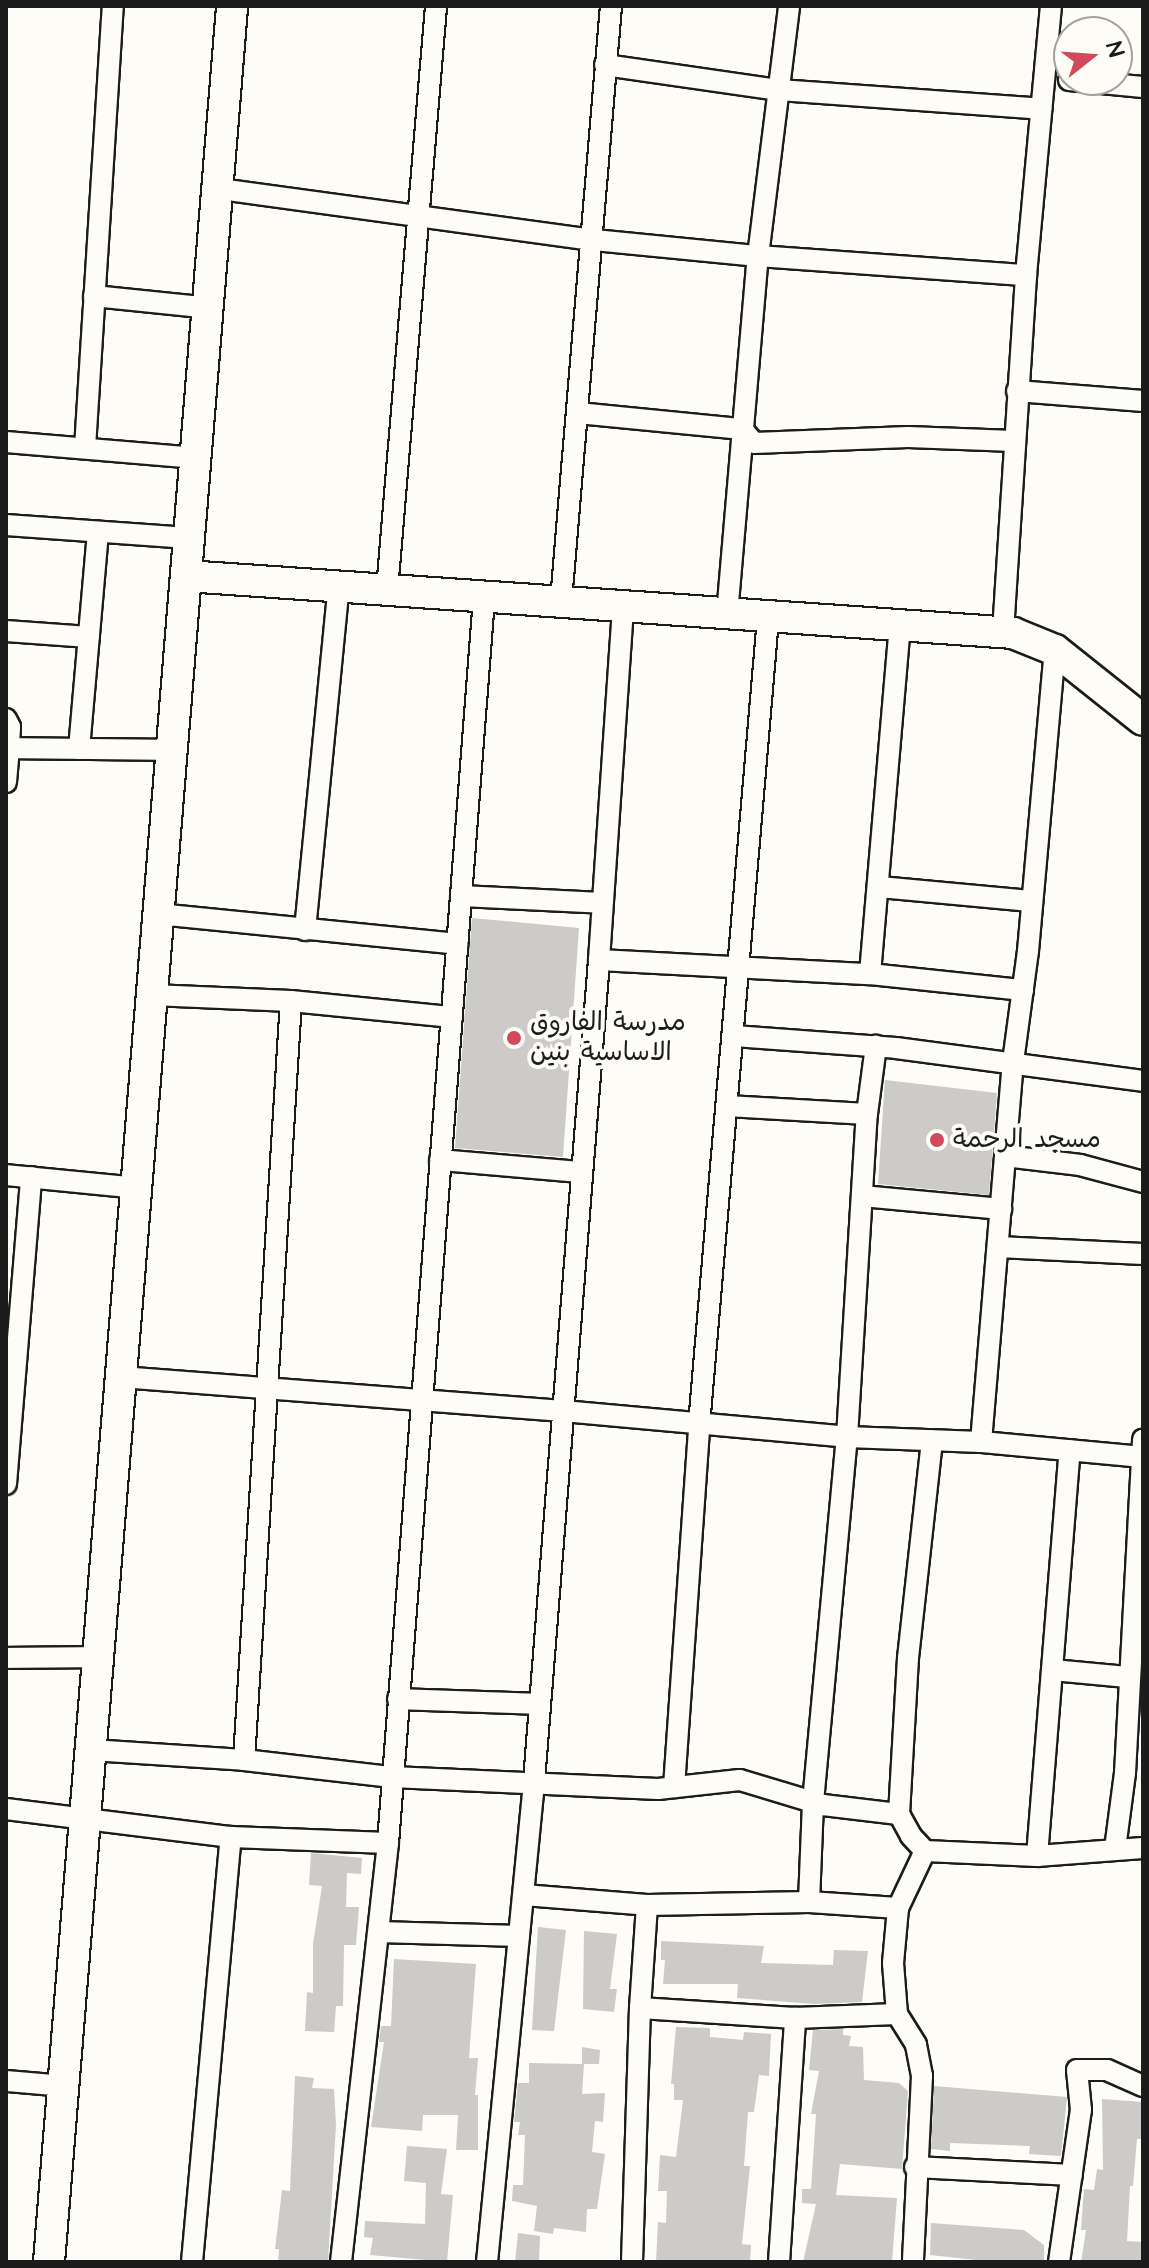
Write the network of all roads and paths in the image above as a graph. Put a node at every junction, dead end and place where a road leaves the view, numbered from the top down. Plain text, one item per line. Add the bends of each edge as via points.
1 (113, 6) edge
2 (232, 6) edge
3 (436, 6) edge
4 (611, 6) edge
5 (789, 6) edge
6 (1051, 6) edge
7 (605, 65) junction
8 (1044, 78) junction
9 (1053, 79) edge
10 (779, 90) junction
11 (1041, 109) junction
12 (220, 189) junction
13 (419, 215) junction
14 (594, 240) junction
15 (758, 256) junction
16 (1026, 275) junction
17 (94, 296) junction
18 (210, 308) junction
19 (1017, 391) junction
20 (1143, 401) edge
21 (578, 413) junction
22 (742, 429) junction
23 (1014, 441) junction
24 (6, 442) edge
25 (85, 448) junction
26 (196, 458) junction
27 (6, 525) edge
28 (98, 532) junction
29 (189, 538) junction
30 (186, 576) junction
31 (339, 586) junction
32 (387, 590) junction
33 (484, 598) junction
34 (561, 601) junction
35 (623, 605) junction
36 (727, 615) junction
37 (768, 618) junction
38 (900, 623) junction
39 (6, 631) edge
40 (1003, 632) junction
41 (89, 637) junction
42 (1055, 650) junction
43 (6, 719) edge
44 (1143, 720) edge
45 (9, 748) junction
46 (79, 749) junction
47 (171, 750) junction
48 (6, 782) edge
49 (879, 887) junction
50 (461, 896) junction
51 (1031, 901) junction
52 (602, 903) junction
53 (158, 914) junction
54 (305, 930) junction
55 (458, 944) junction
56 (599, 960) junction
57 (739, 967) junction
58 (870, 974) junction
59 (1023, 990) junction
60 (152, 995) junction
61 (291, 1001) junction
62 (452, 1017) junction
63 (734, 1036) junction
64 (876, 1046) junction
65 (1013, 1062) junction
66 (1143, 1081) edge
67 (727, 1106) junction
68 (867, 1114) junction
69 (1005, 1156) junction
70 (440, 1160) junction
71 (581, 1172) junction
72 (6, 1175) edge
73 (31, 1177) junction
74 (1143, 1182) edge
75 (138, 1188) junction
76 (862, 1196) junction
77 (1001, 1209) junction
78 (998, 1247) junction
79 (1143, 1254) edge
80 (121, 1377) junction
81 (268, 1388) junction
82 (423, 1399) junction
83 (563, 1411) junction
84 (699, 1425) junction
85 (847, 1437) junction
86 (1143, 1439) edge
87 (932, 1440) junction
88 (981, 1442) junction
89 (1070, 1450) junction
90 (1143, 1457) edge
91 (6, 1484) edge
92 (98, 1657) junction
93 (6, 1658) edge
94 (1052, 1670) junction
95 (1128, 1677) junction
96 (398, 1699) junction
97 (540, 1704) junction
98 (91, 1750) junction
99 (244, 1760) junction
100 (392, 1777) junction
101 (534, 1781) junction
102 (674, 1787) junction
103 (813, 1802) junction
104 (6, 1809) edge
105 (899, 1814) junction
106 (86, 1819) junction
107 (231, 1837) junction
108 (388, 1843) junction
109 (1143, 1848) edge
110 (1115, 1849) junction
111 (925, 1851) junction
112 (1037, 1856) junction
113 (524, 1895) junction
114 (809, 1902) junction
115 (647, 1905) junction
116 (898, 1908) junction
117 (379, 1932) junction
118 (519, 1936) junction
119 (640, 2008) junction
120 (897, 2014) junction
121 (795, 2018) junction
122 (6, 2081) edge
123 (64, 2086) junction
124 (1143, 2086) edge
125 (915, 2167) junction
126 (1072, 2175) junction
127 (49, 2262) edge
128 (192, 2262) edge
129 (341, 2262) edge
130 (487, 2262) edge
131 (632, 2262) edge
132 (779, 2262) edge
133 (913, 2262) edge
134 (1059, 2262) edge

1 - 17 street
2 - 12 street
3 - 13 street
4 - 7 street
5 - 10 street
6 - 8 street
7 - 10 street
7 - 14 street
8 - 9 street
8 - 11 street
10 - 11 street
10 - 15 street
11 - 16 street
12 - 13 street
12 - 18 street
13 - 14 street
13 - 32 street
14 - 15 street
14 - 21 street
15 - 16 street
15 - 22 street
16 - 19 street
17 - 18 street
17 - 25 street
18 - 26 street
19 - 20 street
19 - 23 street
21 - 22 street
21 - 34 street
22 - 23 street via 754,443 780,445 908,437
22 - 36 street
23 - 40 street
24 - 25 street
25 - 26 street
26 - 29 street
27 - 28 street
28 - 29 street
28 - 41 street
29 - 30 street
30 - 31 street
30 - 47 street
31 - 32 street
31 - 54 street
32 - 33 street
33 - 34 street
33 - 50 street
34 - 35 street
35 - 36 street
35 - 52 street
36 - 37 street
37 - 38 street
37 - 57 street
38 - 40 street
38 - 49 street
39 - 41 street
40 - 42 street
41 - 46 street
42 - 44 street
42 - 51 street
43 - 45 street
45 - 46 street
45 - 48 street
46 - 47 street
47 - 53 street
49 - 51 street
49 - 58 street
50 - 52 street
50 - 55 street
51 - 59 street
52 - 56 street
53 - 54 street
53 - 60 street
54 - 55 street
55 - 62 street
56 - 57 street
56 - 71 street
57 - 58 street
57 - 63 street
58 - 59 street
59 - 65 street
60 - 61 street
60 - 75 street
61 - 62 street
61 - 81 street
62 - 70 street
63 - 64 street
63 - 67 street
64 - 65 street
64 - 68 street
65 - 66 street
65 - 69 street
67 - 68 street
67 - 84 street
68 - 76 street
69 - 74 street via 1080,1165
69 - 77 street
70 - 71 street
70 - 82 street
71 - 83 street
72 - 73 street
73 - 75 street
73 - 91 street
75 - 80 street
76 - 77 street
76 - 85 street
77 - 78 street
78 - 79 street
78 - 88 street
80 - 81 street
80 - 92 street
81 - 82 street
81 - 99 street
82 - 83 street
82 - 96 street
83 - 84 street
83 - 97 street
84 - 85 street
84 - 102 street
85 - 87 street
85 - 103 street
86 - 90 street
87 - 88 street
87 - 105 street via 908,1658
88 - 89 street
89 - 90 street
89 - 94 street
90 - 95 street
92 - 93 street
92 - 98 street
94 - 95 street
94 - 112 street
95 - 110 street via 1125,1773
96 - 97 street
96 - 100 street
97 - 101 street
98 - 99 street
98 - 106 street
99 - 100 street
100 - 101 street
100 - 108 street
101 - 102 street
101 - 113 street
102 - 103 street via 740,1780
103 - 105 street
103 - 114 street
104 - 106 street
105 - 111 street
106 - 107 street
106 - 123 street
107 - 108 street
107 - 128 street
108 - 117 street
109 - 110 street
110 - 112 street
111 - 112 street
111 - 116 street
113 - 115 street
113 - 118 street
114 - 115 street
114 - 116 street
115 - 119 street
116 - 120 street via 893,1963
117 - 118 street
117 - 129 street
118 - 130 street
119 - 121 street
119 - 131 street
120 - 121 street
120 - 125 street via 921,2060
121 - 132 street
122 - 123 street
123 - 127 street
124 - 126 street via 1107,2070 1077,2070 1081,2110
125 - 126 street
125 - 133 street
126 - 134 street

